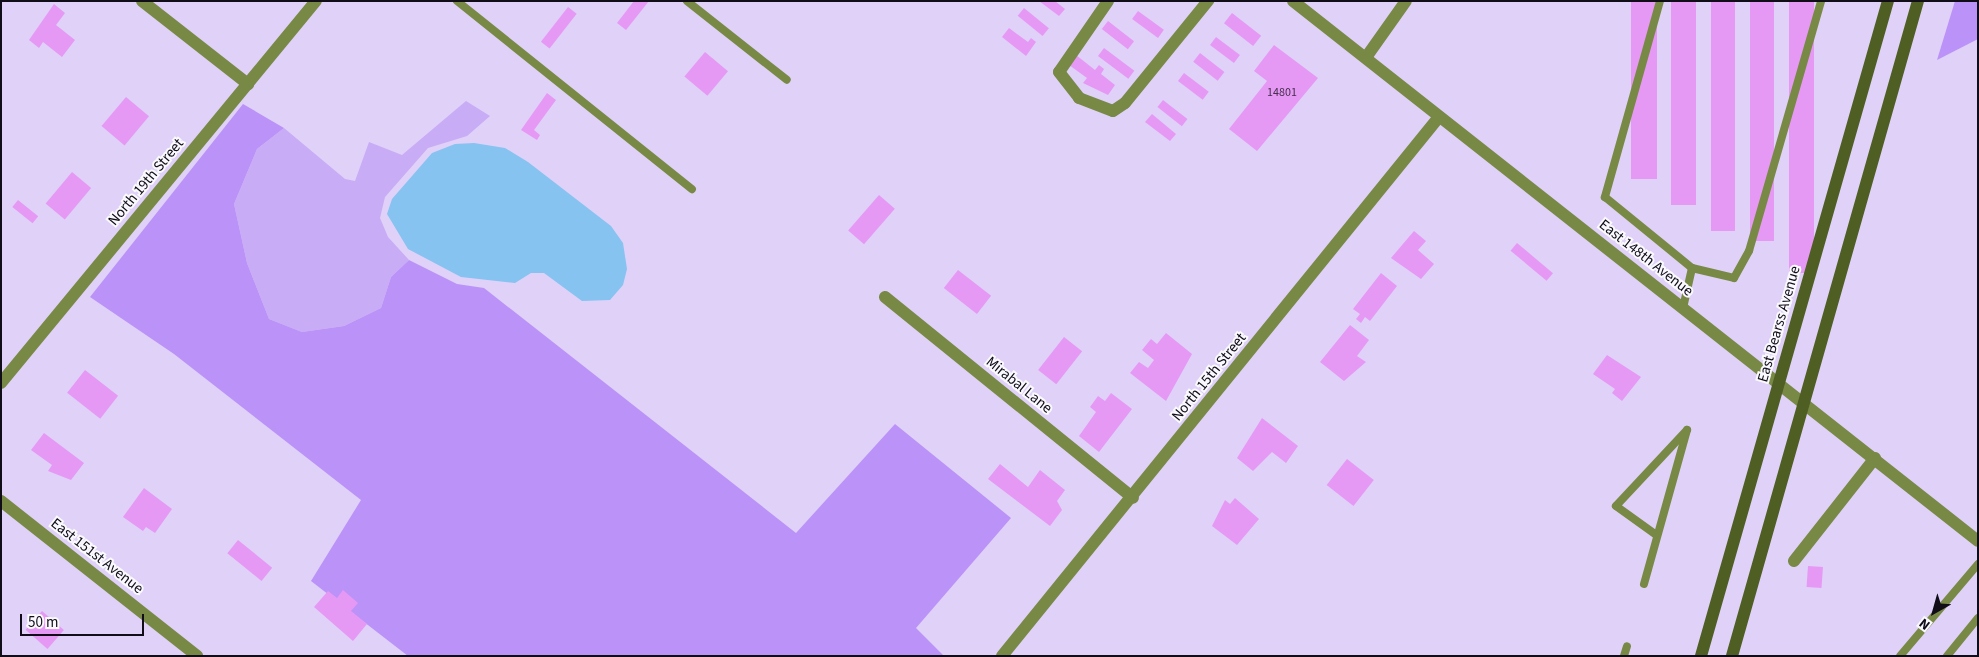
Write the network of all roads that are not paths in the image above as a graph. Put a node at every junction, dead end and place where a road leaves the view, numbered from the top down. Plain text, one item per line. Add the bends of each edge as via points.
1 (142, 1) edge
2 (316, 1) edge
3 (457, 1) edge
4 (687, 1) edge
5 (1108, 1) edge
6 (1208, 1) edge
7 (1294, 1) edge
8 (1406, 1) edge
9 (1660, 1) edge
10 (1821, 1) edge
11 (1888, 1) edge
12 (1918, 1) edge
13 (1367, 56) junction
14 (787, 80) dead end
15 (248, 84) junction
16 (1439, 117) junction
17 (692, 189) dead end
18 (1692, 268) junction
19 (885, 298) dead end
20 (1683, 308) junction
21 (1, 383) edge
22 (1779, 383) junction
23 (1804, 402) junction
24 (1875, 458) junction
25 (1133, 498) junction
26 (1, 501) edge
27 (1655, 534) junction
28 (1978, 541) edge
29 (1794, 562) dead end
30 (1978, 564) edge
31 (1644, 584) dead end
32 (1978, 618) edge
33 (1627, 646) dead end
34 (197, 656) edge
35 (1002, 656) edge
36 (1624, 656) edge
37 (1701, 656) edge
38 (1732, 656) edge
39 (1900, 656) edge
40 (1947, 656) edge

1 - 15 street
2 - 15 street, North 19th Street
3 - 17 lane
4 - 14 lane
5 - 6 street via 1059,72 1079,98 1112,111 1125,103
7 - 13 street, East 148th Avenue
8 - 13 street
9 - 18 lane via 1605,197
10 - 18 lane via 1749,250 1734,278
11 - 22 main road, East Bearss Avenue
12 - 23 main road
13 - 16 street, East 148th Avenue
15 - 21 street, North 19th Street
16 - 20 street, East 148th Avenue
16 - 25 street, North 15th Street
18 - 20 lane
19 - 25 street, Mirabal Lane
20 - 22 street, East 148th Avenue
22 - 23 street, East 148th Avenue
22 - 37 main road, East Bearss Avenue
23 - 24 street, East 148th Avenue
23 - 38 main road
24 - 28 street, East 148th Avenue
24 - 29 street
25 - 35 street, North 15th Street
26 - 34 street, East 151st Avenue
27 - 27 lane via 1676,468 1687,430 1616,506
27 - 31 lane
30 - 39 lane
32 - 40 lane
33 - 36 lane

